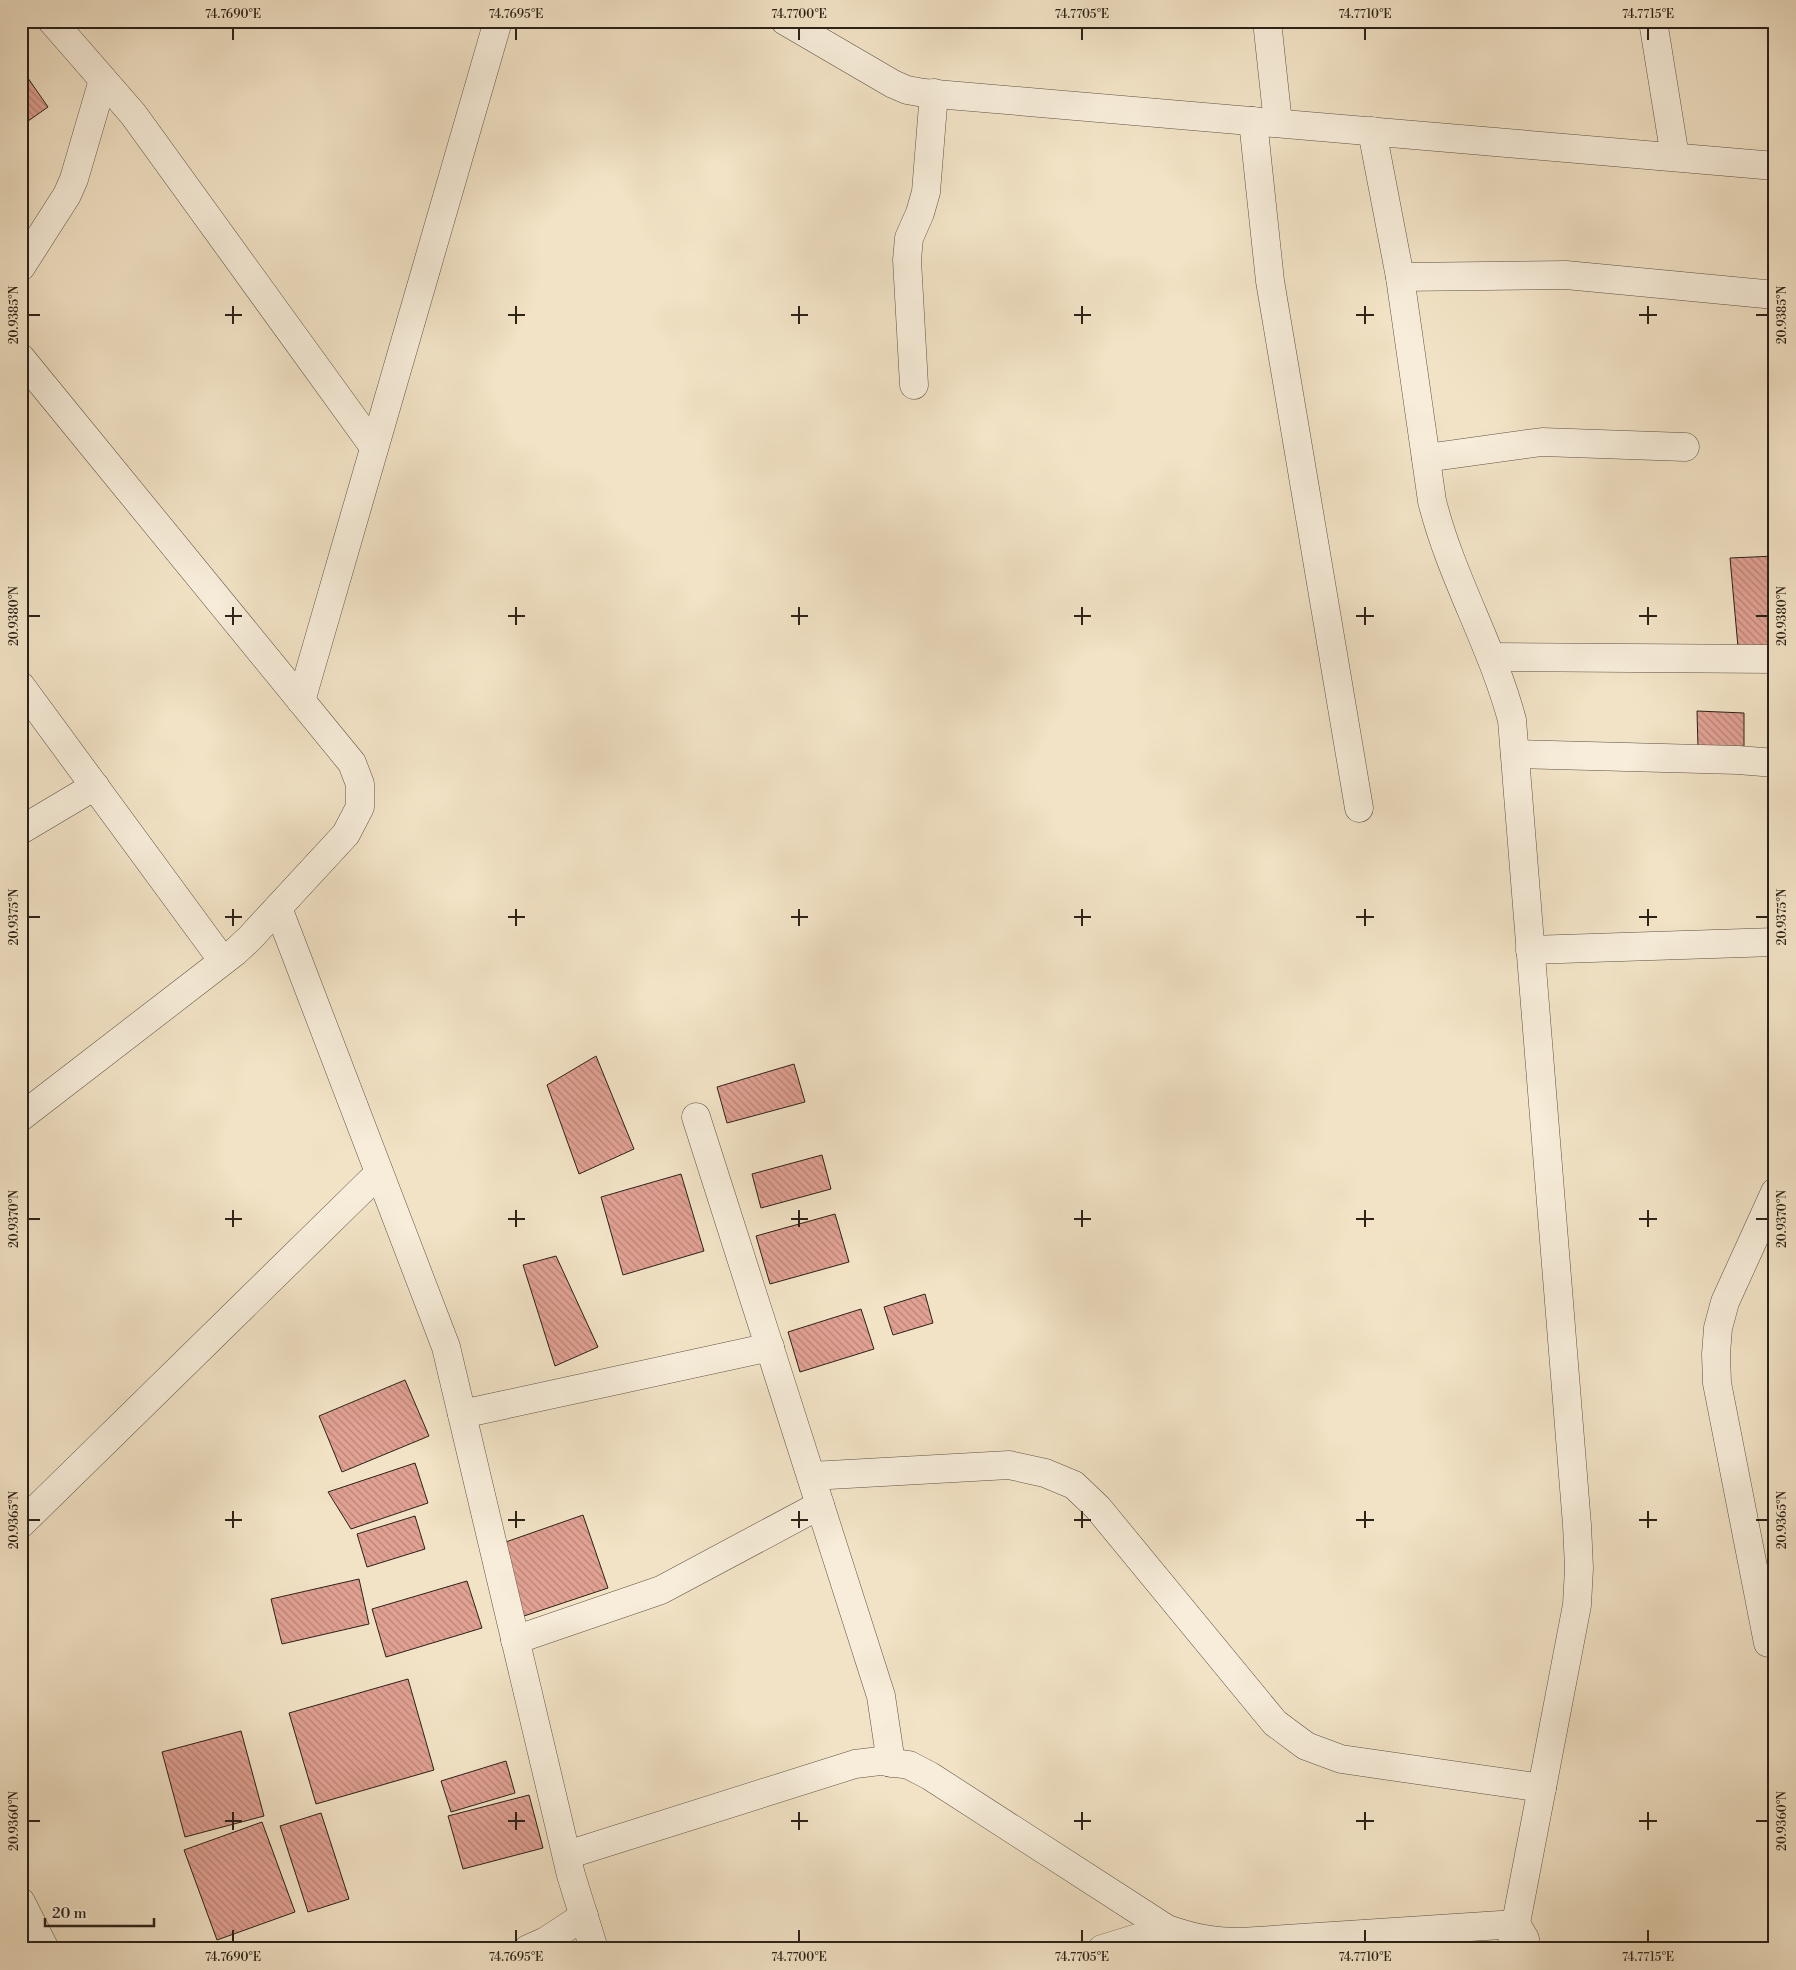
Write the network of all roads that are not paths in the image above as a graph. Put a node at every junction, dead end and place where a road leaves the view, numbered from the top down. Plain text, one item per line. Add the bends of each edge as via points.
1 (52, 21) edge
2 (498, 21) edge
3 (785, 21) edge
4 (1267, 21) edge
5 (1653, 21) edge
6 (103, 80) junction
7 (934, 93) junction
8 (1265, 122) junction
9 (1372, 131) junction
10 (1675, 157) junction
11 (1775, 166) edge
12 (21, 267) edge
13 (1400, 277) junction
14 (1775, 294) edge
15 (21, 358) edge
16 (914, 385) dead end
17 (374, 447) junction
18 (1685, 447) dead end
19 (1426, 458) junction
20 (1491, 657) junction
21 (1775, 659) edge
22 (21, 686) edge
23 (301, 701) junction
24 (1515, 754) junction
25 (1775, 763) edge
26 (95, 786) junction
27 (1359, 808) dead end
28 (21, 830) edge
29 (278, 908) junction
30 (1775, 942) edge
31 (1530, 950) junction
32 (223, 961) junction
33 (21, 1117) edge
34 (696, 1117) dead end
35 (380, 1173) junction
36 (1775, 1192) edge
37 (770, 1347) junction
38 (462, 1414) junction
39 (811, 1476) junction
40 (820, 1505) junction
41 (21, 1524) edge
42 (515, 1640) junction
43 (1768, 1643) dead end
44 (891, 1763) junction
45 (1542, 1788) junction
46 (567, 1855) junction
47 (21, 1902) edge
48 (584, 1916) junction
49 (1167, 1929) junction
50 (1513, 1937) edge
51 (45, 1949) edge
52 (528, 1949) edge
53 (594, 1949) edge
54 (1102, 1949) edge
55 (1531, 1949) edge

1 - 6 street
2 - 17 street
3 - 7 street via 893,84 907,90
4 - 8 street
5 - 10 street
6 - 12 street via 74,179
6 - 17 street via 138,121
7 - 8 street
7 - 16 street via 926,192 909,238 907,260
8 - 9 street
8 - 27 street via 1270,281
9 - 10 street
9 - 13 street
10 - 11 street
13 - 14 street via 1566,275
13 - 19 street
15 - 23 street
17 - 23 street
18 - 19 street via 1542,442
19 - 20 street via 1439,528
20 - 21 street
20 - 24 street via 1512,720
22 - 26 street
23 - 29 street via 352,762 360,784 360,806 346,834
24 - 25 street
24 - 31 street
26 - 28 street
26 - 32 street
29 - 32 street
29 - 35 street
30 - 31 street
31 - 45 street via 1578,1568 1577,1605
32 - 33 street
34 - 37 street
35 - 38 street via 446,1347
35 - 41 street
36 - 43 street via 1725,1302 1716,1354 1717,1383
37 - 38 street
37 - 39 street
38 - 42 street
39 - 40 street
39 - 45 street via 1009,1465 1045,1473 1074,1485 1098,1508 1275,1723 1306,1746 1342,1760
40 - 42 street via 661,1590
40 - 44 street via 881,1696
42 - 46 street
44 - 46 street via 855,1764
44 - 49 street via 908,1766 930,1776
45 - 50 street
46 - 48 street
47 - 51 street
48 - 52 street
48 - 53 street
49 - 50 street via 1217,1942
49 - 54 street
50 - 55 street

